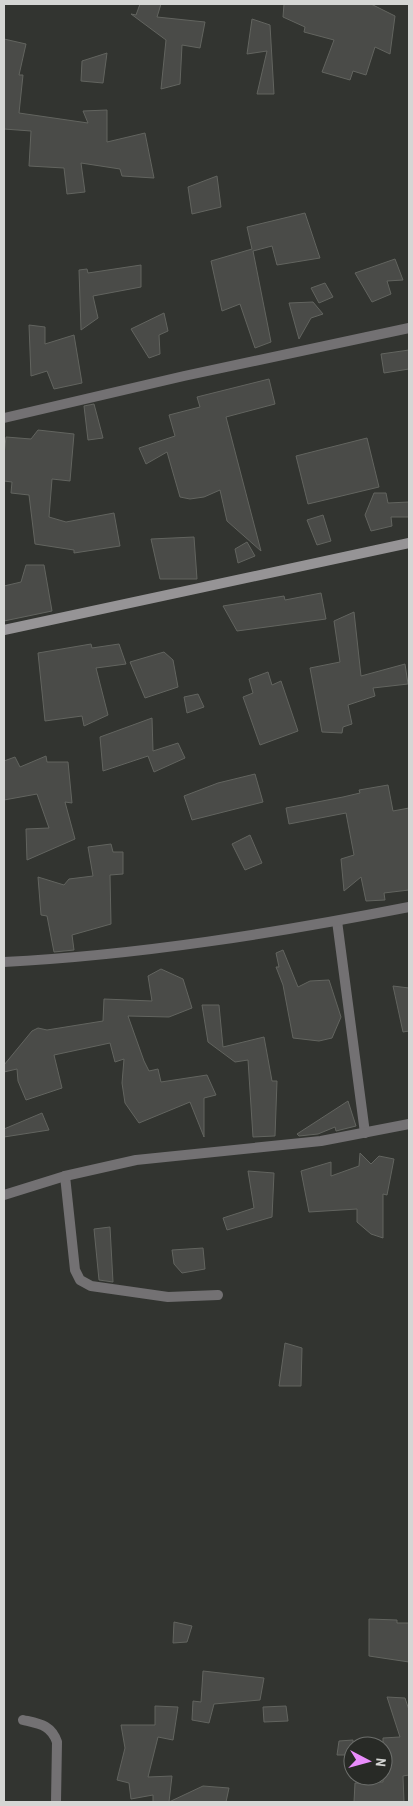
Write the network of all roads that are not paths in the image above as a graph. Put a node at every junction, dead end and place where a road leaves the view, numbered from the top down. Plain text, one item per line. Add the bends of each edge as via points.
1 (409, 328) edge
2 (4, 418) edge
3 (409, 543) edge
4 (4, 630) edge
5 (409, 907) edge
6 (337, 921) junction
7 (4, 962) edge
8 (409, 1124) edge
9 (365, 1133) junction
10 (64, 1176) junction
11 (4, 1195) edge
12 (218, 1295) dead end
13 (24, 1720) dead end
14 (56, 1802) edge

1 - 2 street
3 - 4 street
5 - 6 street
6 - 7 street via 75,958
6 - 9 street
8 - 9 street
9 - 10 street via 321,1142 136,1160
10 - 11 street
10 - 12 street via 75,1270 80,1280 91,1286 168,1297
13 - 14 street via 46,1726 54,1734 57,1742

